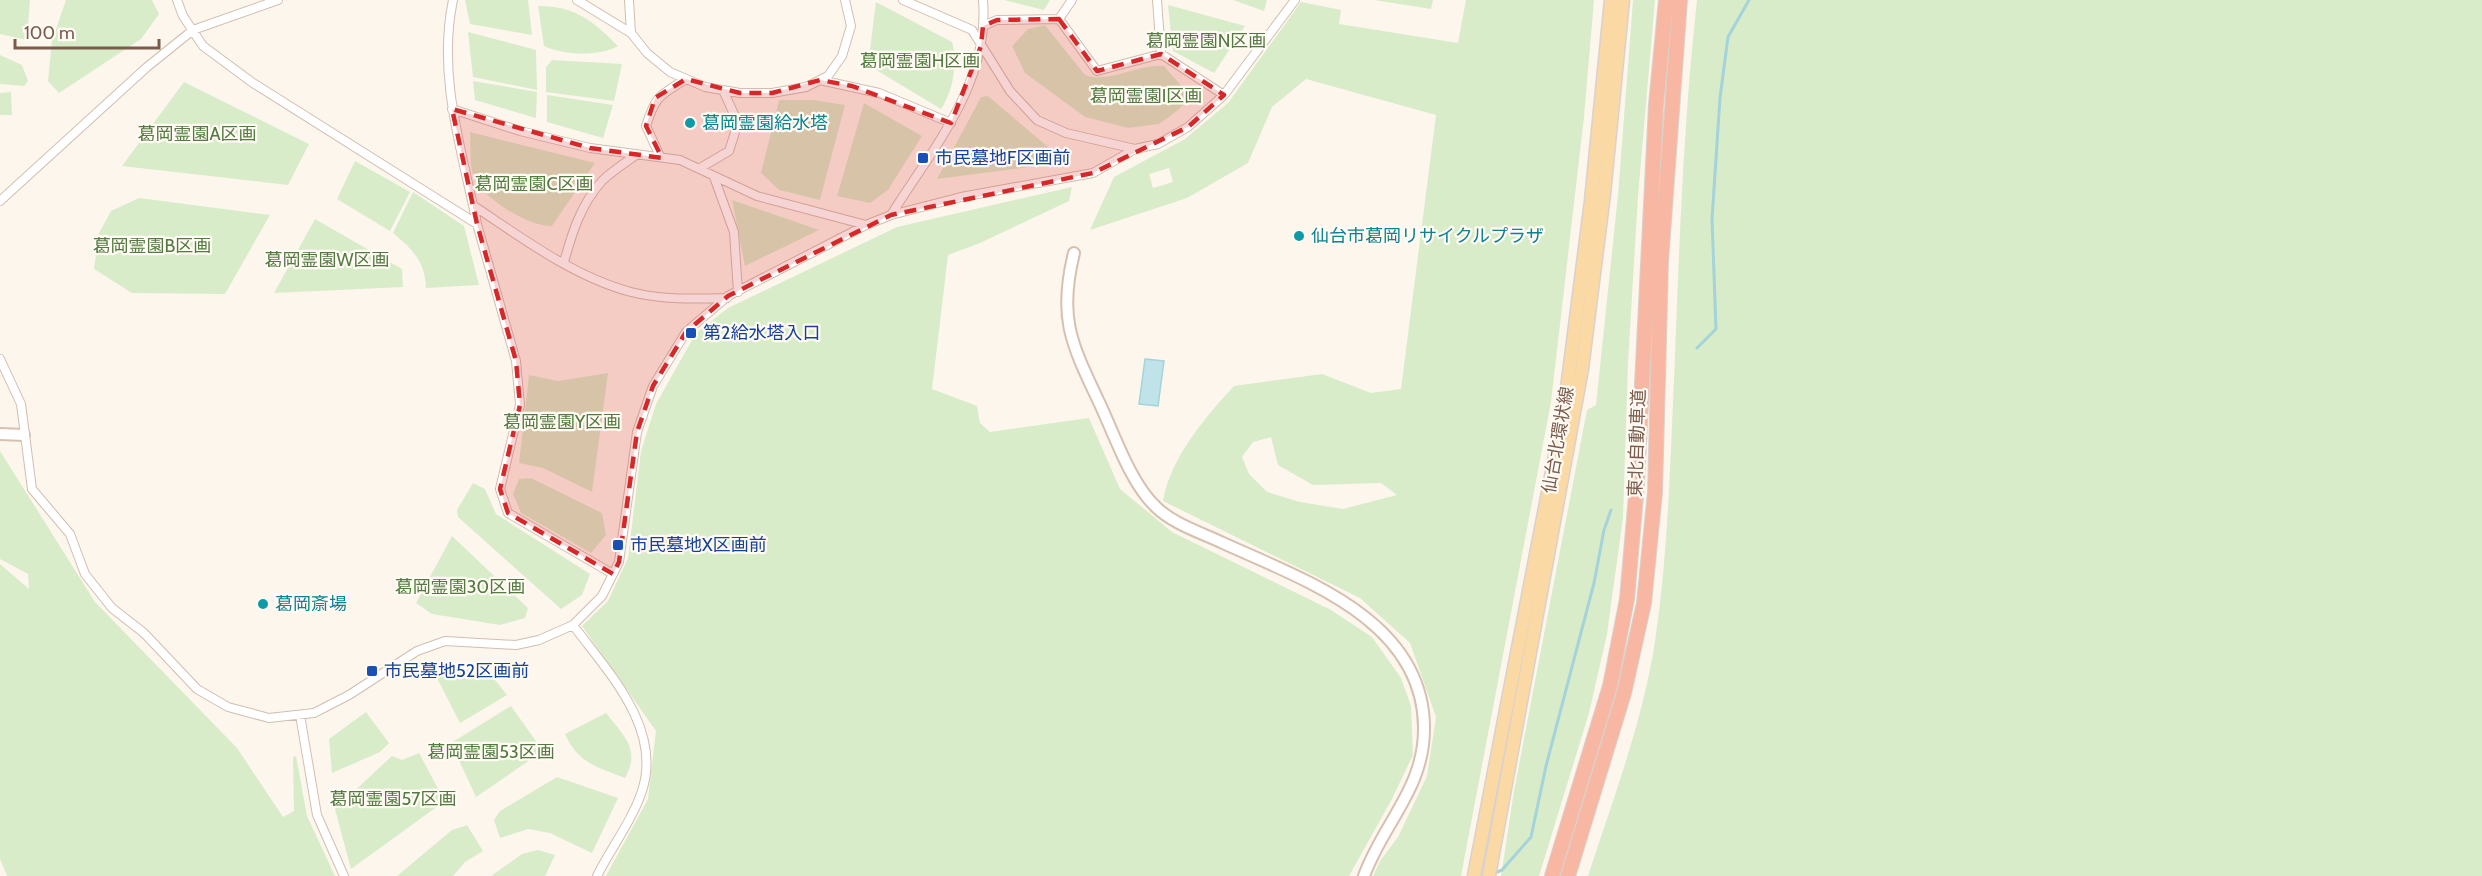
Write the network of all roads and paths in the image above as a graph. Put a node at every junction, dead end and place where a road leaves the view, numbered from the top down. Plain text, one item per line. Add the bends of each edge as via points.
1 (177, 0) edge
2 (278, 0) edge
3 (453, 0) edge
4 (629, 0) edge
5 (845, 0) edge
6 (903, 0) edge
7 (983, 0) edge
8 (1072, 0) edge
9 (1157, 0) edge
10 (1295, 0) edge
11 (1611, 0) edge
12 (1623, 0) edge
13 (1666, 0) edge
14 (1680, 0) edge
15 (584, 1) edge
16 (1059, 19) junction
17 (983, 26) junction
18 (193, 30) junction
19 (630, 33) junction
20 (981, 46) junction
21 (1161, 54) junction
22 (686, 79) junction
23 (820, 80) junction
24 (723, 90) junction
25 (1224, 95) junction
26 (452, 109) junction
27 (951, 123) junction
28 (1135, 149) junction
29 (636, 154) junction
30 (660, 156) junction
31 (700, 168) junction
32 (713, 177) junction
33 (0, 201) edge
34 (474, 206) junction
35 (891, 214) junction
36 (477, 224) junction
37 (866, 225) junction
38 (1074, 253) dead end
39 (564, 262) junction
40 (738, 292) junction
41 (727, 298) junction
42 (0, 359) edge
43 (0, 434) edge
44 (24, 435) junction
45 (613, 574) junction
46 (573, 625) junction
47 (300, 714) junction
48 (344, 876) edge
49 (597, 876) edge
50 (1364, 876) edge
51 (1474, 876) edge
52 (1489, 876) edge
53 (1552, 876) edge
54 (1568, 876) edge

1 - 18 street
2 - 18 street
3 - 26 street via 449,37
4 - 19 street
5 - 23 street via 851,26 842,56 828,76
6 - 20 street via 972,30
7 - 17 street
8 - 16 street
9 - 21 street
10 - 25 street
11 - 51 main road, 仙台北環状線 via 1570,372
12 - 52 main road, 仙台北環状線 via 1582,369
13 - 53 highway, 東北自動車道 via 1627,599 1611,686
14 - 54 highway, 東北自動車道 via 1661,261 1654,492 1645,594 1624,693
15 - 19 street
16 - 17 street via 997,20
16 - 21 street via 1097,70
17 - 20 street
18 - 33 street
18 - 36 street via 203,46 253,83
19 - 22 street via 670,72
20 - 27 street
20 - 28 street via 1010,91 1037,120 1066,133
21 - 25 street
22 - 24 street
22 - 30 street via 655,99 648,119 646,126
23 - 24 street via 806,87 772,93
23 - 27 street via 879,93
24 - 31 street via 738,123 729,151
25 - 28 street via 1188,127 1158,144
26 - 29 street via 554,140
26 - 34 street
27 - 35 street
28 - 35 street via 1093,174 961,197
29 - 30 street
29 - 39 street via 602,181 586,204
30 - 31 street
31 - 32 street
32 - 37 street via 777,203
32 - 40 street via 734,232
34 - 36 street
34 - 39 street
35 - 37 street
36 - 45 street via 516,361 520,405 500,489 508,513
37 - 40 street
38 - 50 street via 1067,281 1068,328 1075,351 1140,487 1152,503 1189,528 1366,615 1394,644 1412,675 1424,726 1419,766 1410,792
39 - 41 street via 592,278 632,292
40 - 41 street
41 - 45 street via 686,332 653,386 637,432 620,562
42 - 44 street via 21,404
43 - 44 street
44 - 47 street via 32,489 70,534 85,574 112,608 144,633 196,689 228,707 269,718
45 - 46 street via 602,596
46 - 47 street via 516,645 445,641 417,651 314,713
46 - 49 street via 629,704 645,736 647,754 643,790
47 - 48 street via 317,815

